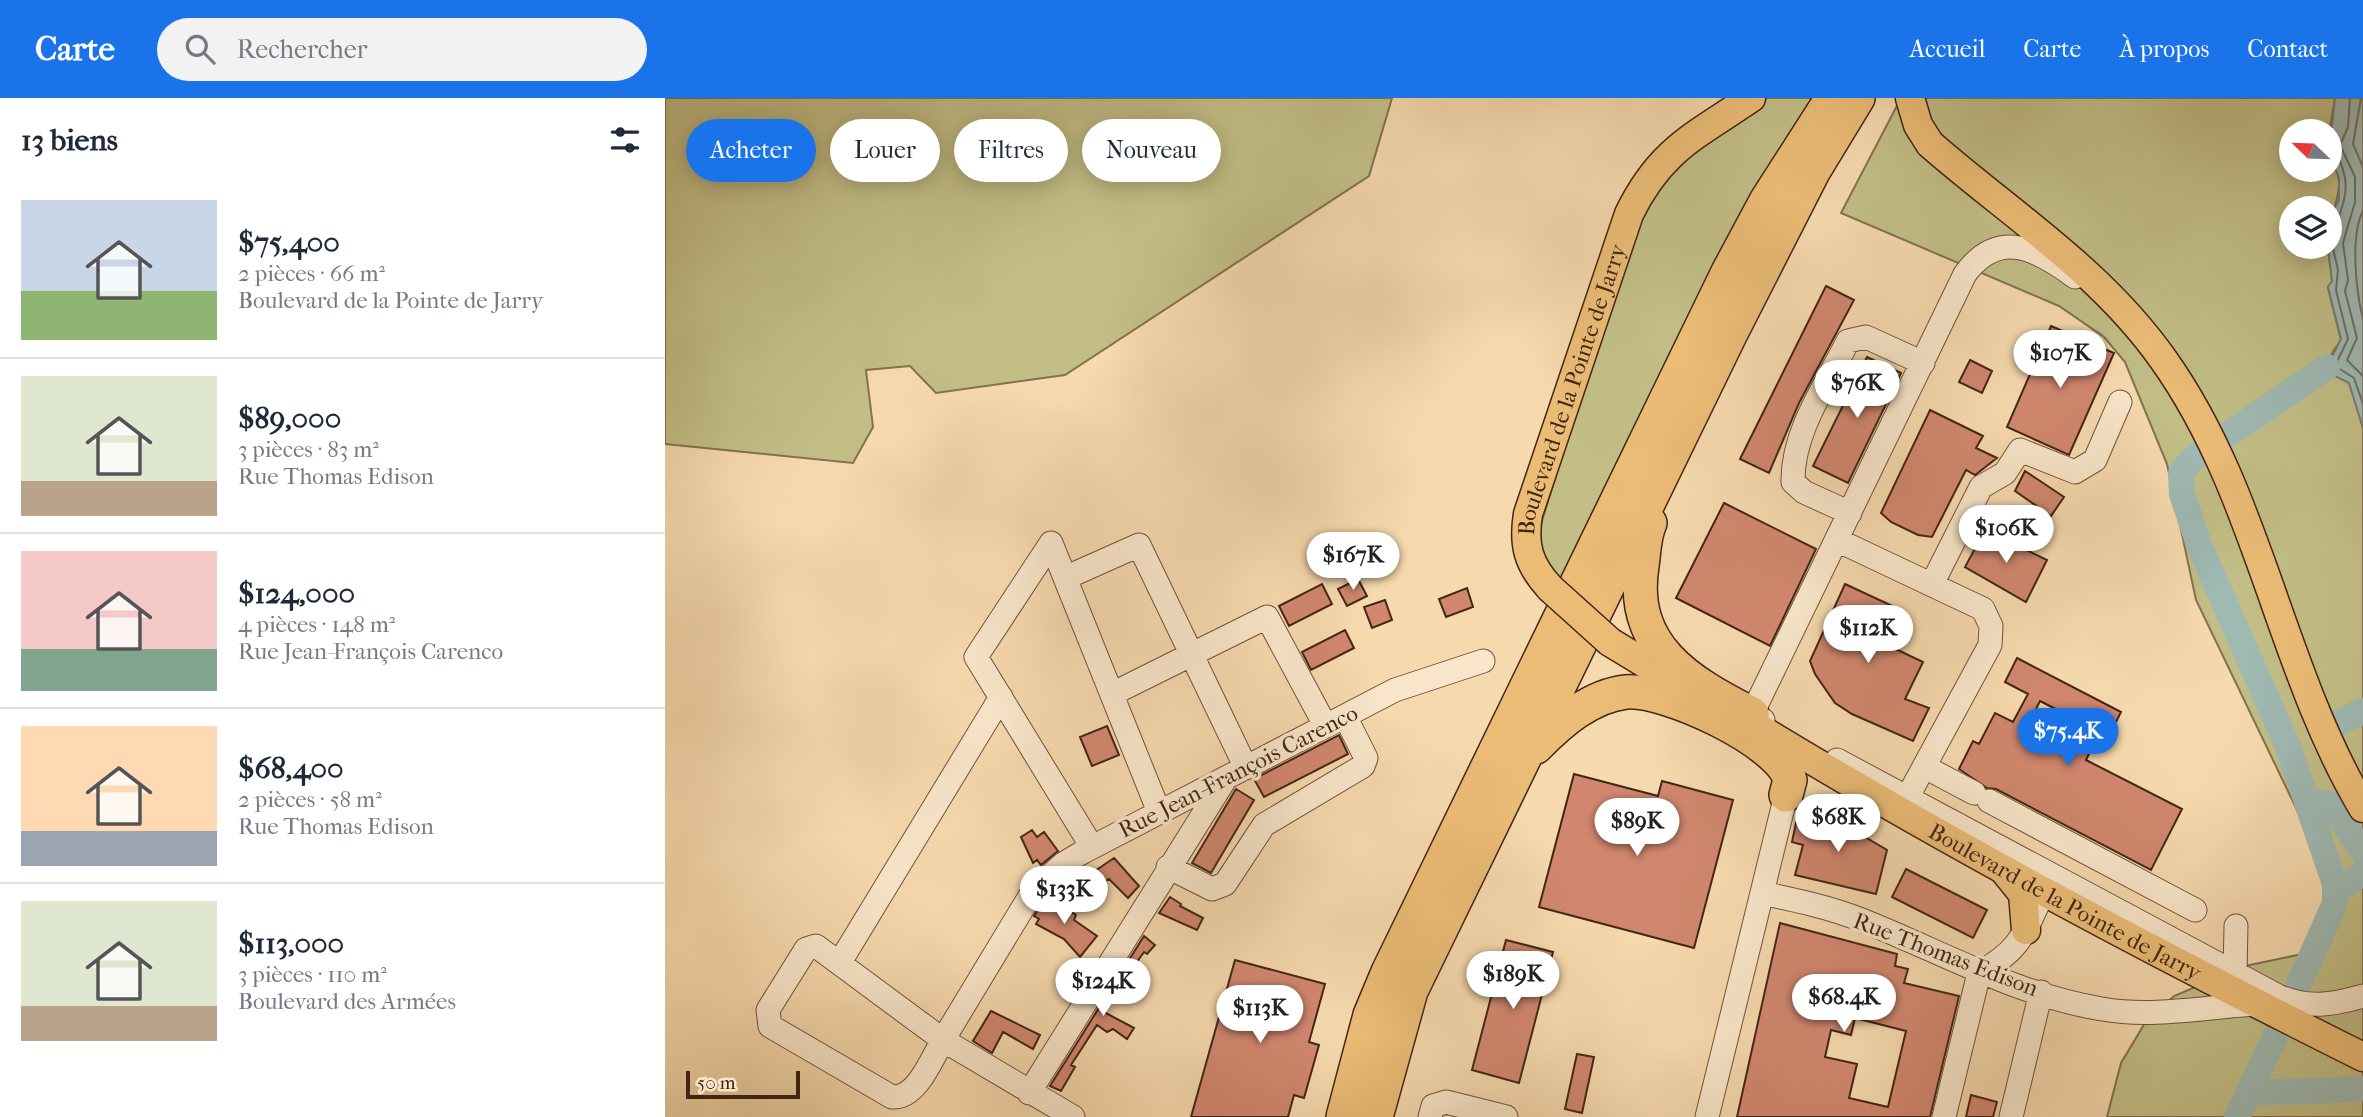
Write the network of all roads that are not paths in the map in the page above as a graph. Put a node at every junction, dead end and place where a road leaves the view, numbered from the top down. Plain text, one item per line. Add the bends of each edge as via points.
1 (1751, 98) edge
2 (1832, 98) edge
3 (1858, 98) edge
4 (1910, 98) edge
5 (2132, 320) junction
6 (1730, 335) junction
7 (1923, 363) junction
8 (2120, 401) dead end
9 (1850, 513) junction
10 (1837, 540) junction
11 (1065, 578) junction
12 (1932, 584) junction
13 (1192, 653) junction
14 (1483, 661) dead end
15 (1112, 694) junction
16 (1001, 698) junction
17 (1752, 715) junction
18 (1335, 720) junction
19 (1524, 758) junction
20 (1925, 767) junction
21 (1247, 768) junction
22 (1225, 779) junction
23 (1786, 794) joint
24 (1903, 806) junction
25 (2363, 808) edge
26 (1159, 812) junction
27 (1448, 846) junction
28 (1092, 847) junction
29 (1168, 867) junction
30 (2005, 873) junction
31 (2044, 891) junction
32 (1762, 893) junction
33 (2085, 893) junction
34 (2195, 910) dead end
35 (2236, 926) dead end
36 (2026, 930) junction
37 (840, 962) junction
38 (1979, 973) junction
39 (2248, 987) junction
40 (2041, 992) junction
41 (2363, 996) edge
42 (943, 1040) junction
43 (2363, 1057) edge
44 (1029, 1093) junction
45 (1073, 1117) edge
46 (1328, 1117) edge
47 (1343, 1117) edge
48 (1376, 1117) edge
49 (1430, 1117) edge
50 (1506, 1117) edge
51 (1707, 1117) edge
52 (1944, 1117) edge
53 (2011, 1117) edge

1 - 24 main road, Boulevard de la Pointe de Jarry, bridge via 1663,159 1643,186 1629,214 1528,514 1524,539 1527,552 1550,587 1610,642
2 - 27 highway via 1772,191 1728,272
3 - 6 highway via 1812,172
4 - 5 main road via 1930,144 2065,252
5 - 7 street via 2043,257 2023,248 2000,247 1977,257 1965,274
5 - 25 main road via 2178,381 2214,447 2311,705 2336,763
6 - 17 highway via 1696,426 1647,530 1640,576 1651,639 1664,656 1688,677
6 - 19 highway
7 - 9 street
7 - 9 street via 1866,337 1848,341 1804,428 1793,461 1793,482 1804,492
8 - 12 street via 2095,460 2075,472 2020,450 2005,473 1981,487
9 - 10 street
10 - 12 street
10 - 17 street
11 - 13 street via 1139,545
11 - 15 street
11 - 16 street via 1051,543 976,657
12 - 20 street via 1983,609 1991,626 1990,645
13 - 15 street
13 - 18 street via 1267,617
13 - 21 street
14 - 18 street, Rue Jean-François Carenco via 1395,690
15 - 26 street
16 - 28 street
16 - 37 street
17 - 24 street, Boulevard de la Pointe de Jarry
18 - 21 street, Rue Jean-François Carenco
18 - 29 street via 1366,758 1363,766 1263,825 1225,884 1212,889
19 - 23 highway via 1563,720 1581,710 1627,692 1650,694 1696,709 1779,759 1790,780
19 - 48 highway via 1411,991
20 - 24 street
20 - 34 street
21 - 22 street, Rue Jean-François Carenco
22 - 26 street, Rue Jean-François Carenco
22 - 29 street
23 - 32 street
24 - 30 main road, Boulevard de la Pointe de Jarry
24 - 33 street, Boulevard de la Pointe de Jarry
26 - 28 street, Rue Jean-François Carenco
27 - 46 street via 1383,951 1355,1017
27 - 47 highway via 1370,1015
28 - 42 street, Rue Jean-François Carenco via 1063,864 1033,891
29 - 44 street
30 - 31 main road, Boulevard de la Pointe de Jarry
30 - 36 main road via 2023,894
31 - 33 street
31 - 36 street
31 - 39 main road, Boulevard de la Pointe de Jarry
32 - 38 street, Rue Thomas Edison via 1859,919
32 - 51 street
33 - 39 street, Boulevard de la Pointe de Jarry
35 - 39 street
36 - 38 street via 2003,960
37 - 42 street
37 - 42 street, Rue Jean-François Carenco via 816,946 806,949 768,1010 770,1026 898,1097 915,1086
38 - 40 street, Rue Thomas Edison
38 - 52 street
39 - 40 street, Rue Thomas Edison via 2145,1013 2103,1009
39 - 41 street via 2315,1006
39 - 43 main road, Boulevard de la Pointe de Jarry
40 - 53 street
42 - 44 street
44 - 45 street
49 - 50 street via 1438,1102

